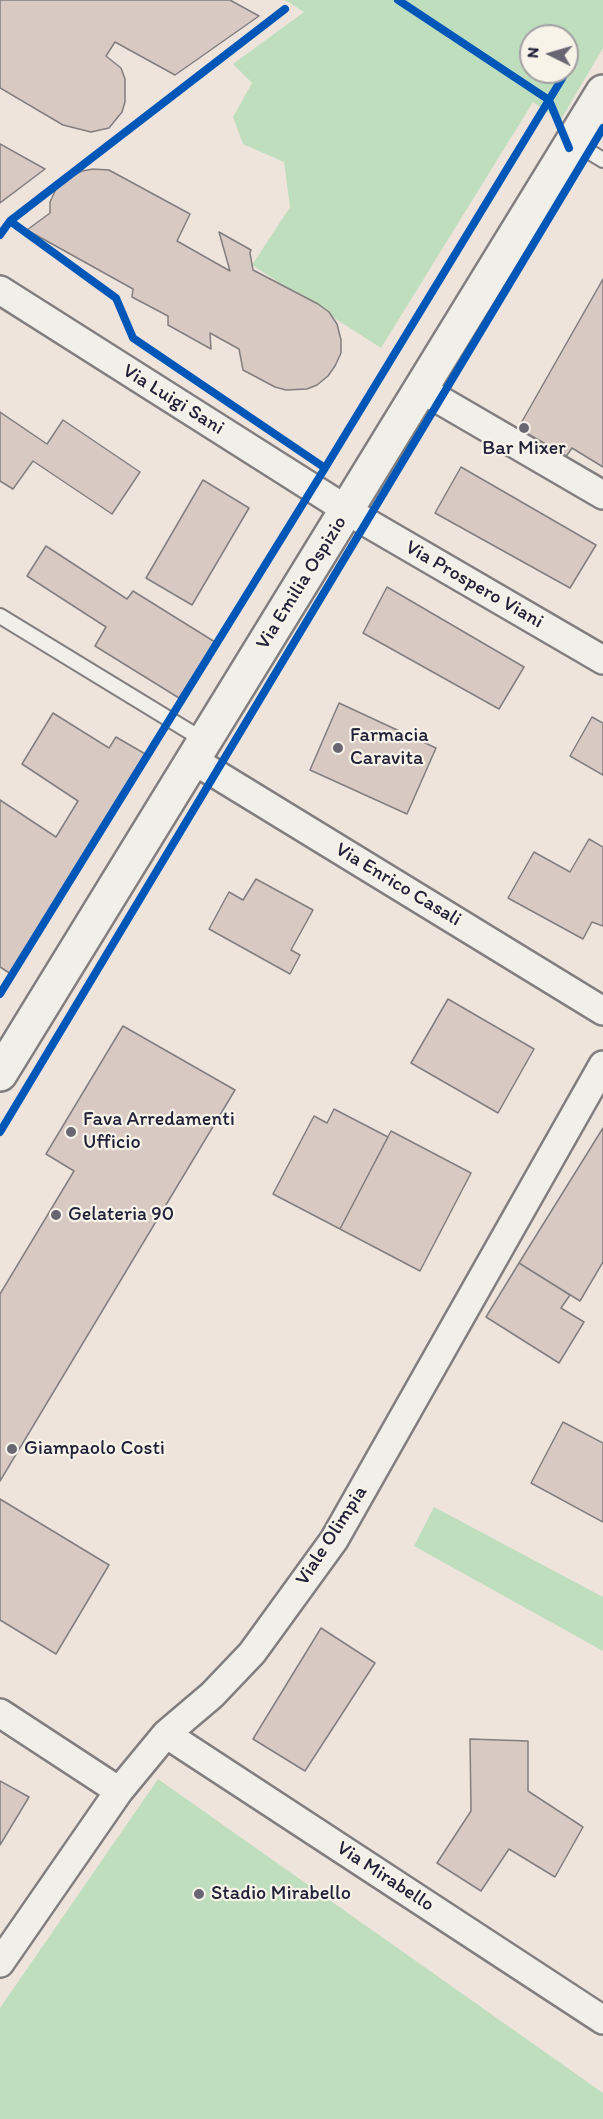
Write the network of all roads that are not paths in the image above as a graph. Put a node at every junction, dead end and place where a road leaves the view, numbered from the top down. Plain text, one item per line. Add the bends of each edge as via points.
1 (603, 92) edge
2 (573, 142) junction
3 (603, 160) edge
4 (0, 290) edge
5 (421, 389) junction
6 (603, 495) edge
7 (346, 510) junction
8 (0, 616) edge
9 (603, 660) edge
10 (199, 750) junction
11 (603, 1011) edge
12 (603, 1065) edge
13 (0, 1074) edge
14 (0, 1713) edge
15 (166, 1734) junction
16 (119, 1791) junction
17 (0, 1963) edge
18 (603, 2020) edge

1 - 2 main road, Via Emilia Ospizio
2 - 3 lane
2 - 5 main road, Via Emilia Ospizio
4 - 7 street, Via Luigi Sani
5 - 6 street
5 - 7 main road, Via Emilia Ospizio
7 - 9 street, Via Prospero Viani
7 - 10 main road, Via Emilia Ospizio
8 - 10 lane
10 - 11 street, Via Enrico Casali
10 - 13 main road, Via Emilia Ospizio
12 - 15 street, Viale Olimpia via 334,1540 252,1653 212,1695
14 - 16 street
15 - 16 street, Viale Olimpia
15 - 18 street, Via Mirabello
16 - 17 street, Viale Olimpia

